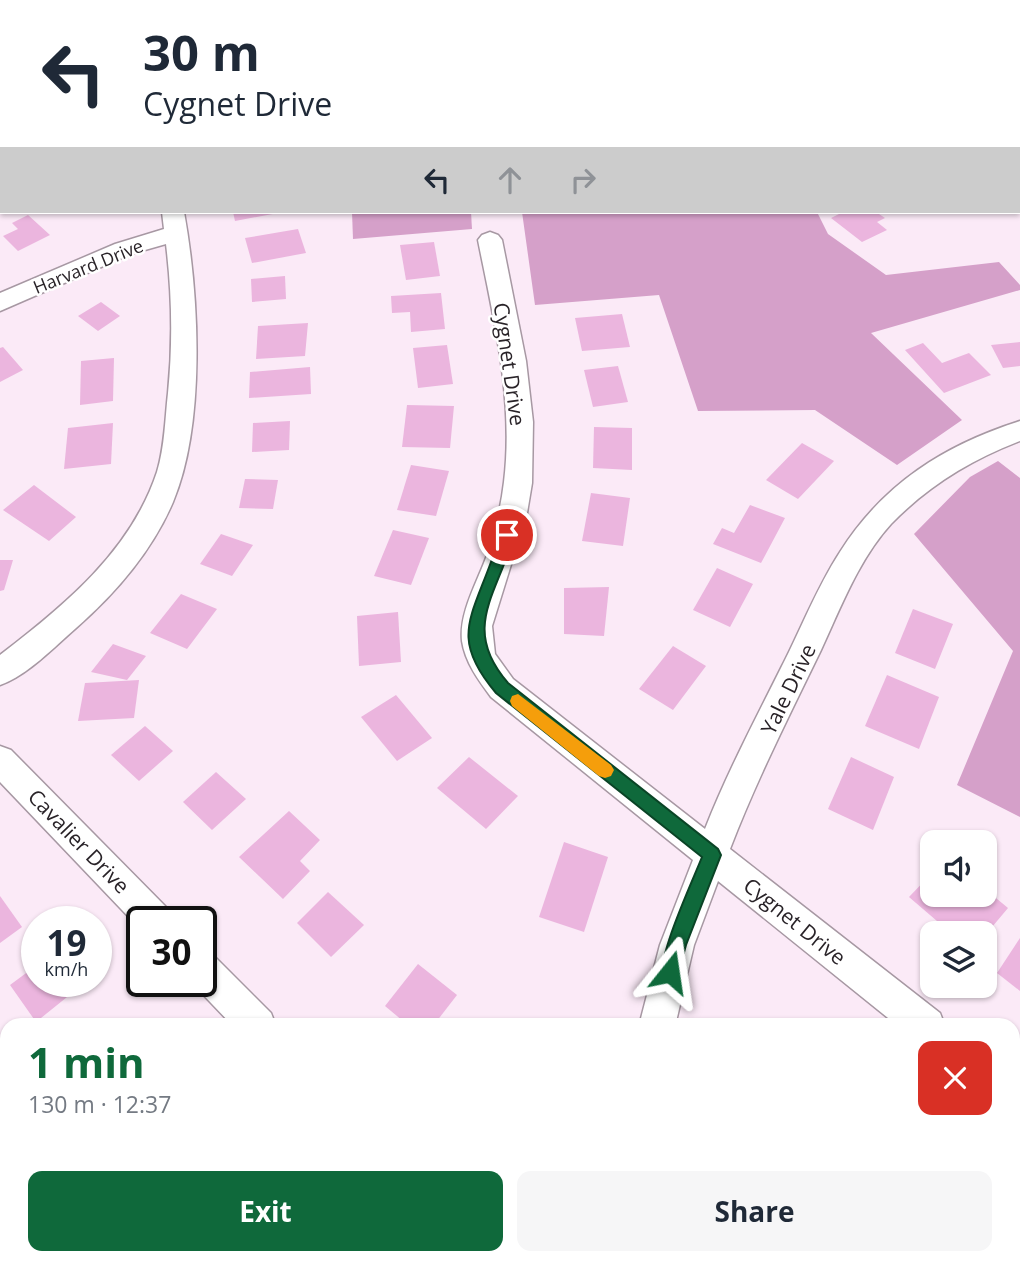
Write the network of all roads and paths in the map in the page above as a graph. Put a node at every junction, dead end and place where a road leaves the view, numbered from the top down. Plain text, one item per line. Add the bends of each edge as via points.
1 (175, 223) edge
2 (490, 240) dead end
3 (0, 303) edge
4 (1020, 430) edge
5 (0, 672) edge
6 (0, 760) edge
7 (712, 855) junction
8 (142, 906) edge
9 (217, 984) edge
10 (250, 1018) edge
11 (659, 1018) edge
12 (917, 1018) edge

1 - 3 street, Harvard Drive
1 - 5 street via 183,275 183,355 176,443 163,492 131,547 91,596 50,635
2 - 7 street, Cygnet Drive via 514,374 520,442 514,510 478,614 478,650 502,688
4 - 7 street, Yale Drive via 974,448 923,479 864,538 734,796
6 - 8 street, Cavalier Drive
7 - 11 street, Yale Drive via 677,945
7 - 12 street, Cygnet Drive
9 - 10 street

